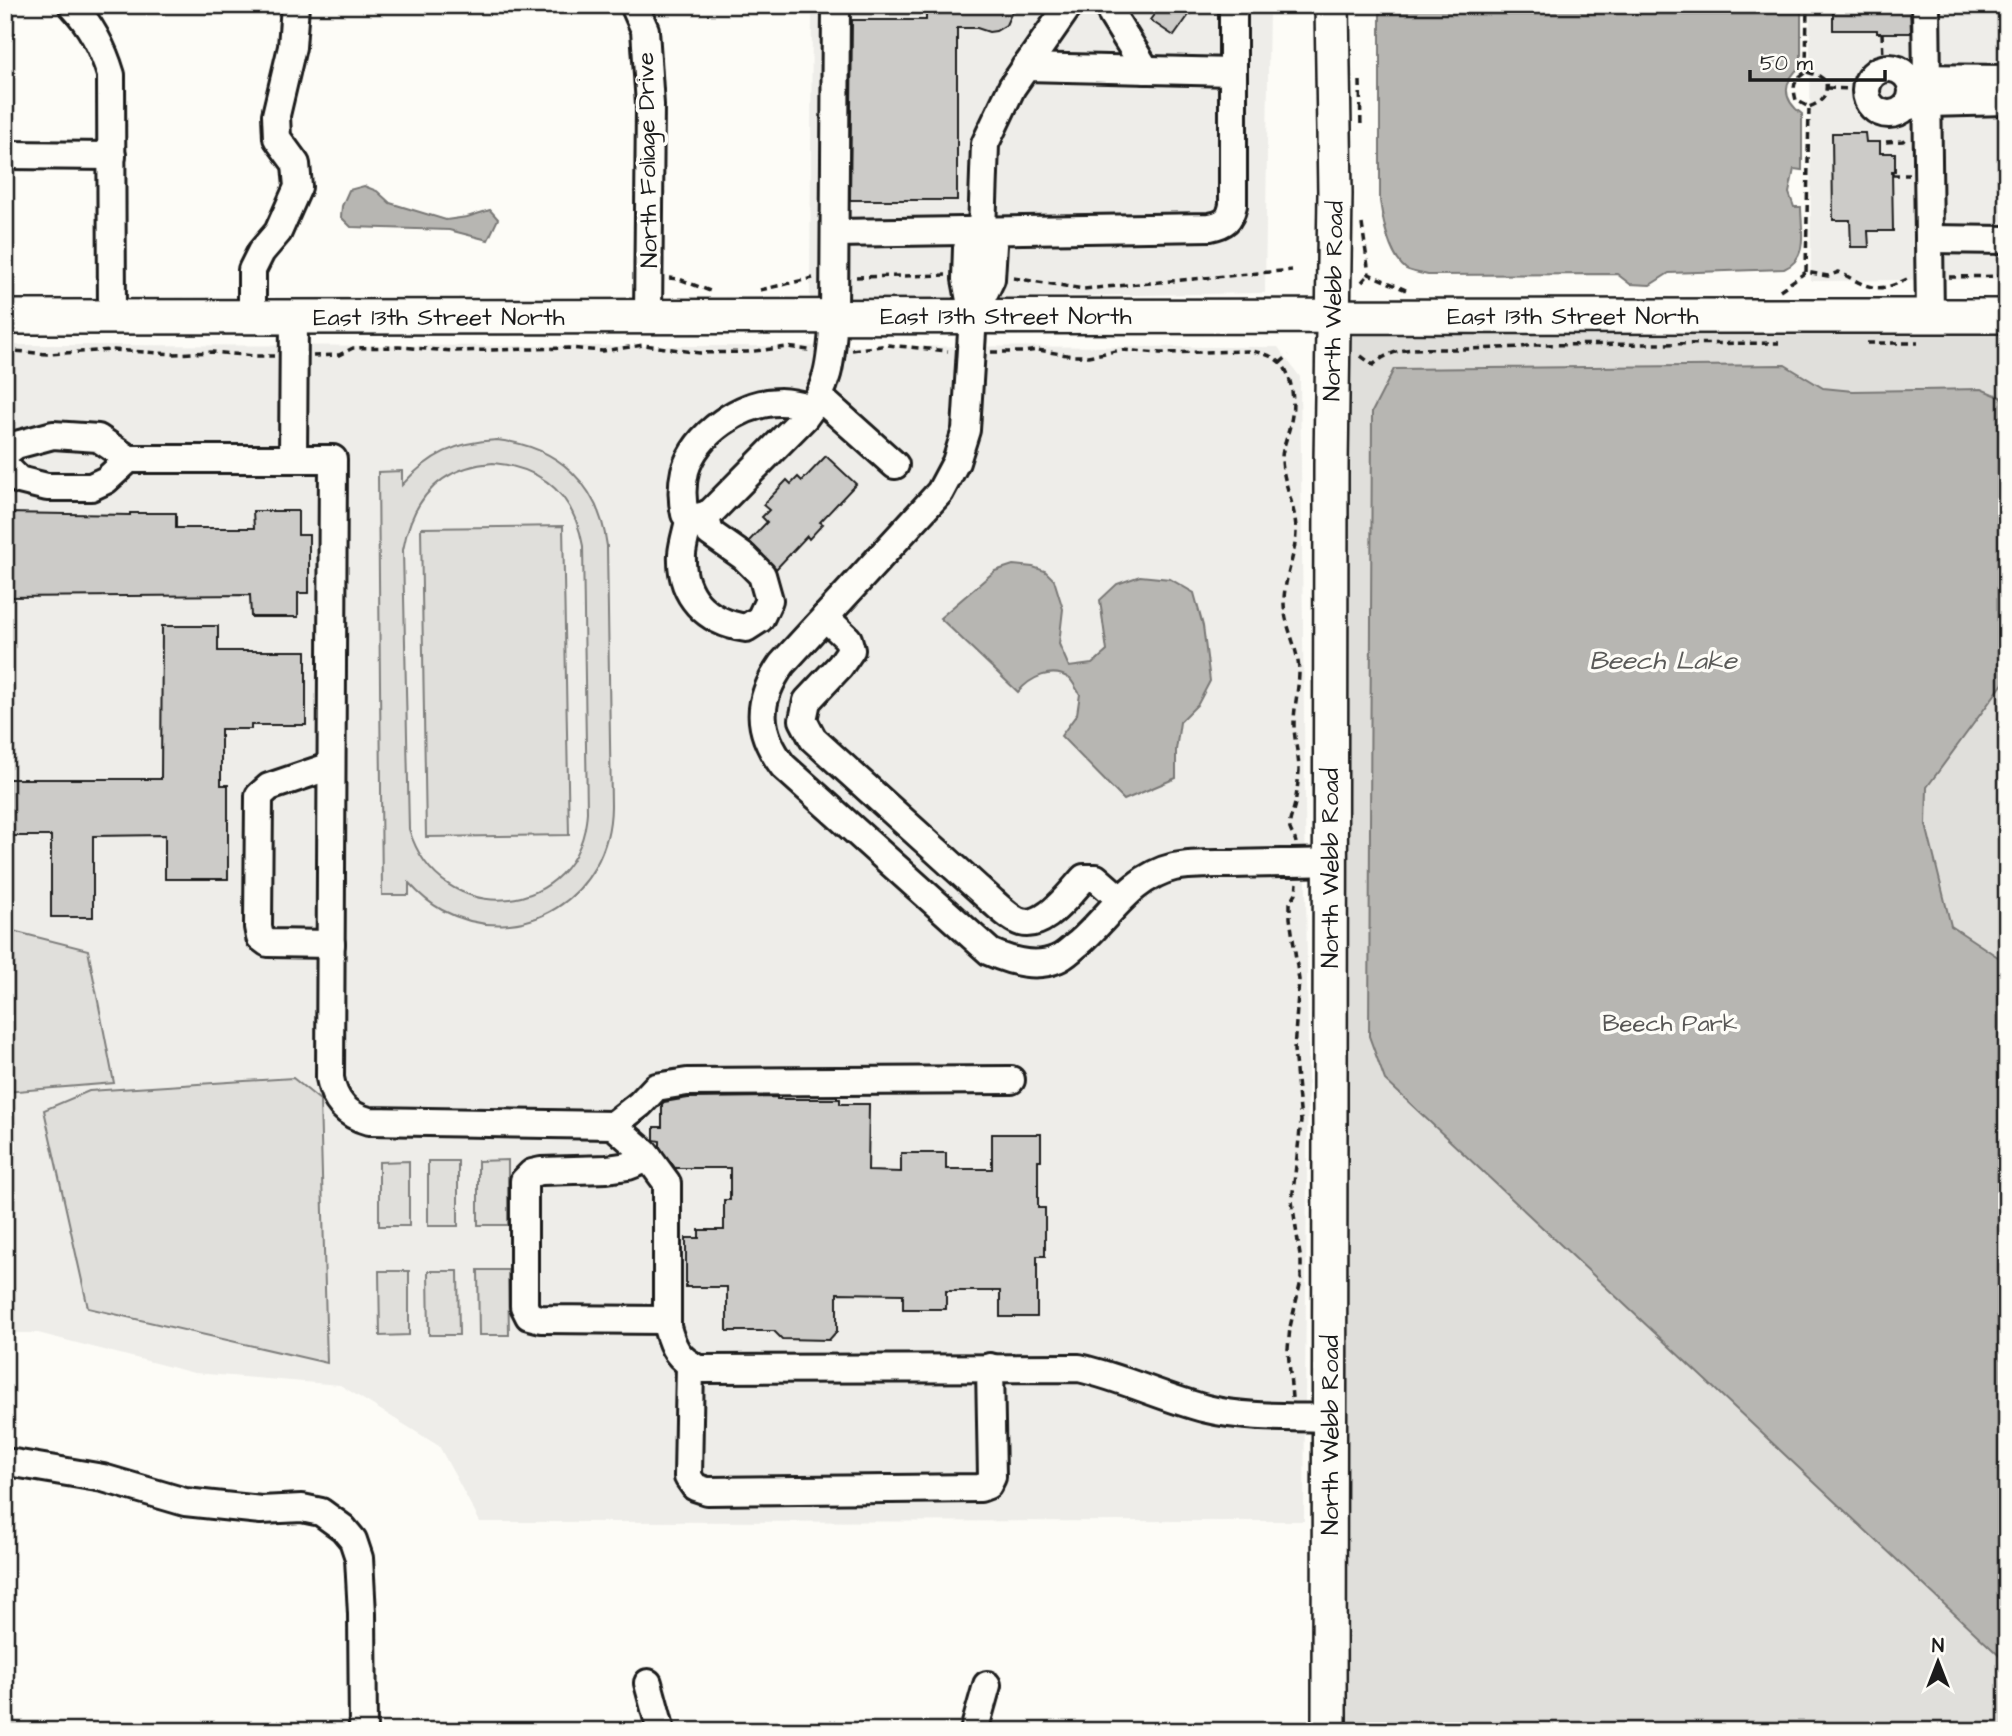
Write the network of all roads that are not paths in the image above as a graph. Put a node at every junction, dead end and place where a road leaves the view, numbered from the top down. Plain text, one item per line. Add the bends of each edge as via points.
1 (72, 5) edge
2 (295, 5) edge
3 (634, 5) edge
4 (836, 5) edge
5 (1233, 5) edge
6 (1332, 5) edge
7 (1926, 5) edge
8 (1068, 6) edge
9 (1115, 10) edge
10 (1025, 67) junction
11 (1146, 70) junction
12 (1233, 72) junction
13 (2007, 79) edge
14 (1913, 92) junction
15 (2007, 101) edge
16 (5, 155) edge
17 (112, 156) junction
18 (982, 231) junction
19 (835, 233) junction
20 (1929, 239) junction
21 (2007, 240) edge
22 (1333, 316) junction
23 (2007, 316) edge
24 (5, 317) edge
25 (112, 317) junction
26 (252, 317) junction
27 (294, 317) junction
28 (648, 317) junction
29 (834, 317) junction
30 (972, 317) junction
31 (1924, 329) junction
32 (815, 403) junction
33 (5, 453) edge
34 (129, 458) junction
35 (293, 458) junction
36 (895, 465) dead end
37 (5, 466) edge
38 (825, 617) junction
39 (331, 766) junction
40 (908, 825) junction
41 (883, 856) junction
42 (1330, 862) junction
43 (1120, 899) junction
44 (331, 944) junction
45 (1011, 1080) dead end
46 (613, 1125) junction
47 (649, 1158) junction
48 (667, 1320) junction
49 (690, 1364) junction
50 (990, 1367) junction
51 (1330, 1418) junction
52 (5, 1464) edge
53 (648, 1683) dead end
54 (987, 1685) dead end
55 (363, 1731) edge
56 (661, 1731) edge
57 (974, 1731) edge
58 (1329, 1731) edge

1 - 17 street via 98,40 111,75
2 - 26 street via 292,47 275,115 277,138 296,164 298,187 278,232 252,270
3 - 28 street, North Foliage Drive via 645,30 650,105
4 - 19 street
5 - 12 street
6 - 22 main road, North Webb Road
7 - 14 street
8 - 9 street
8 - 10 street
9 - 11 street
10 - 11 street
10 - 18 street via 985,144
11 - 12 street
12 - 18 street via 1233,205 1230,218 1222,225
13 - 14 street
14 - 15 street
14 - 20 street
16 - 17 street
17 - 25 street
18 - 19 street
18 - 30 street via 993,245 991,279
19 - 29 street
20 - 21 street
20 - 31 street
22 - 30 main road, East 13th Street North
22 - 31 main road, East 13th Street North
22 - 42 main road, North Webb Road
23 - 31 main road, East 13th Street North
24 - 25 main road, East 13th Street North
25 - 26 main road, East 13th Street North
26 - 27 main road, East 13th Street North
27 - 28 main road, East 13th Street North
27 - 35 street
28 - 29 main road, East 13th Street North
29 - 30 main road, East 13th Street North
29 - 32 street via 830,366
30 - 38 street via 966,430 956,462 940,492
32 - 32 street via 717,506 698,516 685,514 686,470 691,458 726,419 768,403
32 - 36 street
33 - 34 street via 16,445 53,435 98,438
34 - 35 street
34 - 37 street via 106,480 91,487 38,485 19,480
35 - 39 street via 333,458
38 - 40 street via 848,639 851,650 807,701 803,720 813,739
38 - 41 street via 770,681 762,724 783,766
39 - 44 street
39 - 44 street via 269,787 259,796 258,927 260,937 268,943
40 - 41 street
40 - 43 street via 1018,922 1034,922 1052,913 1084,878 1096,877
41 - 43 street via 989,951 1024,963 1057,959 1092,931
42 - 43 street via 1174,867 1146,877
42 - 51 main road, North Webb Road
44 - 46 street via 330,1078 333,1093 356,1117 369,1121
45 - 46 street via 687,1082 656,1087
46 - 47 street
47 - 48 street via 667,1183
47 - 48 street via 607,1170 541,1171 524,1181 524,1306 529,1316 541,1319
48 - 49 street via 671,1342
49 - 50 street via 698,1369
49 - 50 street via 688,1477 695,1487 707,1491 980,1489 992,1477
50 - 51 street via 1079,1368 1210,1410
51 - 58 main road, North Webb Road
52 - 55 street via 103,1478 185,1502 261,1510 302,1508 321,1512 343,1528 359,1558
53 - 56 street
54 - 57 street

